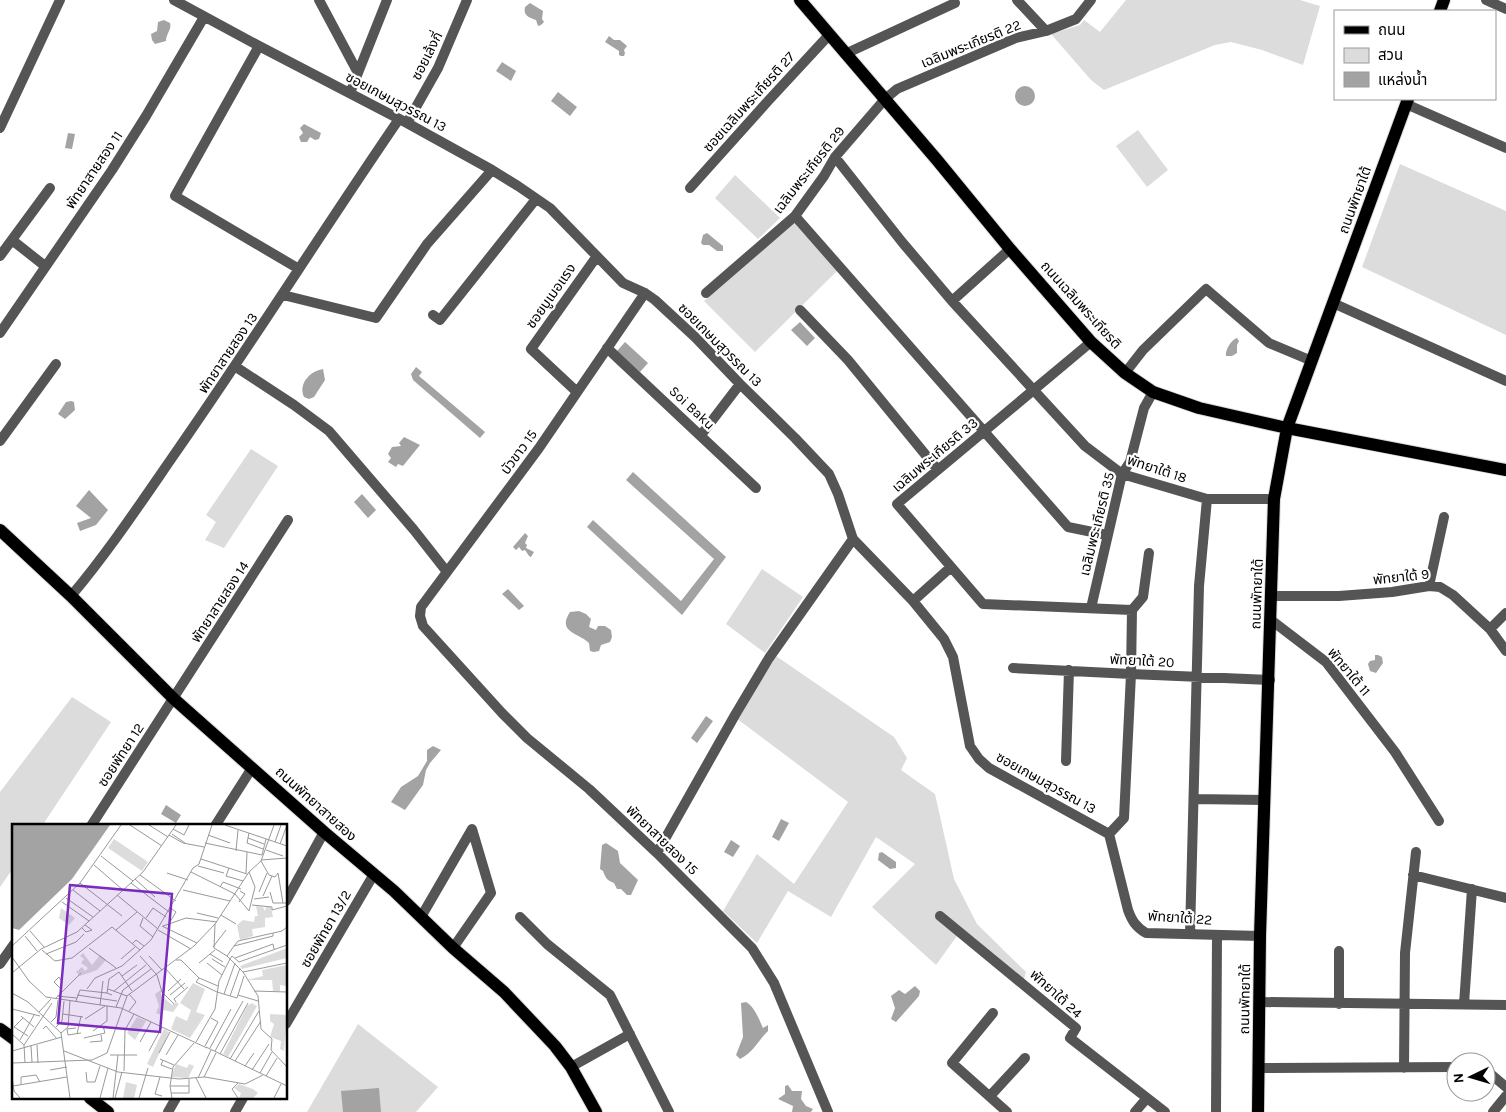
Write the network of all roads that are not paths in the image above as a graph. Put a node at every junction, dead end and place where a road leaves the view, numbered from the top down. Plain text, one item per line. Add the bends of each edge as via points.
1 (60, 0) edge
2 (174, 0) edge
3 (387, 0) edge
4 (467, 0) edge
5 (1017, 0) edge
6 (1091, 0) edge
7 (1486, 0) edge
8 (318, 2) edge
9 (804, 2) edge
10 (955, 3) dead end
11 (1506, 9) edge
12 (204, 16) junction
13 (1046, 31) junction
14 (830, 36) junction
15 (259, 46) junction
16 (845, 54) junction
17 (358, 73) junction
18 (350, 93) junction
19 (885, 99) junction
20 (1407, 101) edge
21 (403, 121) junction
22 (0, 128) edge
23 (1506, 148) edge
24 (835, 157) junction
25 (492, 170) junction
26 (50, 188) dead end
27 (690, 188) dead end
28 (536, 199) junction
29 (795, 216) junction
30 (12, 240) junction
31 (1010, 249) junction
32 (0, 256) edge
33 (597, 256) junction
34 (45, 266) junction
35 (300, 269) junction
36 (645, 293) junction
37 (706, 293) dead end
38 (283, 295) junction
39 (952, 301) junction
40 (1333, 303) junction
41 (800, 310) dead end
42 (433, 315) dead end
43 (0, 333) edge
44 (1091, 342) junction
45 (607, 348) junction
46 (1312, 362) junction
47 (56, 364) dead end
48 (236, 366) junction
49 (1125, 373) junction
50 (1506, 381) edge
51 (740, 384) junction
52 (1032, 391) junction
53 (578, 392) junction
54 (1153, 392) junction
55 (1287, 428) junction
56 (984, 432) junction
57 (701, 435) junction
58 (0, 442) edge
59 (938, 470) junction
60 (1506, 470) edge
61 (1122, 474) junction
62 (756, 488) dead end
63 (1207, 499) junction
64 (1274, 499) junction
65 (1444, 517) dead end
66 (288, 520) dead end
67 (1, 535) edge
68 (1107, 535) junction
69 (853, 539) junction
70 (1150, 553) dead end
71 (951, 567) junction
72 (447, 572) junction
73 (1429, 586) junction
74 (71, 596) junction
75 (1272, 596) junction
76 (913, 601) junction
77 (1091, 608) junction
78 (1132, 610) junction
79 (1506, 613) edge
80 (1271, 620) junction
81 (423, 626) joint
82 (1490, 629) junction
83 (1506, 651) edge
84 (1013, 668) dead end
85 (1069, 670) junction
86 (1131, 674) junction
87 (1196, 678) junction
88 (1270, 680) junction
89 (174, 699) junction
90 (1066, 761) dead end
91 (252, 768) junction
92 (1194, 799) junction
93 (1265, 800) junction
94 (1439, 821) dead end
95 (92, 824) edge
96 (216, 824) edge
97 (324, 832) junction
98 (1109, 834) junction
99 (1416, 852) dead end
100 (657, 853) junction
101 (374, 874) junction
102 (1413, 875) junction
103 (1472, 889) junction
104 (288, 897) edge
105 (1506, 898) edge
106 (940, 916) dead end
107 (421, 917) junction
108 (520, 917) dead end
109 (1190, 934) junction
110 (1217, 935) junction
111 (1260, 936) junction
112 (12, 947) edge
113 (454, 948) junction
114 (1339, 951) dead end
115 (0, 964) edge
116 (1260, 1002) junction
117 (1339, 1004) junction
118 (1464, 1004) junction
119 (1404, 1005) junction
120 (1506, 1005) edge
121 (993, 1012) dead end
122 (288, 1021) edge
123 (0, 1029) edge
124 (630, 1034) junction
125 (12, 1038) edge
126 (1025, 1058) dead end
127 (572, 1067) junction
128 (1446, 1067) edge
129 (1259, 1068) junction
130 (1404, 1068) junction
131 (1496, 1078) edge
132 (1506, 1087) edge
133 (990, 1096) junction
134 (1506, 1096) edge
135 (1147, 1098) junction
136 (93, 1100) edge
137 (175, 1100) edge
138 (242, 1100) edge
139 (108, 1112) edge
140 (168, 1112) edge
141 (235, 1112) edge
142 (596, 1112) edge
143 (669, 1112) edge
144 (828, 1112) edge
145 (1007, 1112) edge
146 (1135, 1112) edge
147 (1166, 1112) edge
148 (1216, 1112) edge
149 (1258, 1112) edge
150 (1493, 1112) edge

1 - 22 street
2 - 12 street, ซอยเกษมสุวรรณ 13
3 - 17 street
4 - 21 street, ซอยเล้งกี่ via 438,68
5 - 13 street
6 - 13 street, เฉลิมพระเกียรติ 22 via 1076,19
7 - 11 street
8 - 17 street
9 - 14 main road, ถนนเฉลิมพระเกียรติ
10 - 16 street
12 - 15 street, ซอยเกษมสุวรรณ 13
12 - 34 street, พัทยาสายสอง 11 via 112,170
13 - 19 street, เฉลิมพระเกียรติ 22 via 1006,42 897,89
14 - 16 main road, ถนนเฉลิมพระเกียรติ
14 - 27 street, ซอยเฉลิมพระเกียรติ 27
15 - 18 street, ซอยเกษมสุวรรณ 13
15 - 35 street via 175,196
16 - 19 main road, ถนนเฉลิมพระเกียรติ
17 - 18 street
18 - 21 street, ซอยเกษมสุวรรณ 13
19 - 24 street, เฉลิมพระเกียรติ 29
19 - 31 main road, ถนนเฉลิมพระเกียรติ
20 - 23 street
20 - 40 main road, ถนนพัทยาใต้
21 - 25 street, ซอยเกษมสุวรรณ 13
21 - 35 street, พัทยาสายสอง 13 via 345,198
24 - 29 street, เฉลิมพระเกียรติ 29
24 - 39 street, พัทยาใต้ 18
25 - 28 street, ซอยเกษมสุวรรณ 13
25 - 38 street via 428,244 376,318
26 - 30 street
28 - 33 street, ซอยเกษมสุวรรณ 13 via 550,208
28 - 42 street via 440,320
29 - 37 street, เฉลิมพระเกียรติ 29
29 - 56 street
30 - 32 street
30 - 34 street
31 - 39 street
31 - 44 main road, ถนนเฉลิมพระเกียรติ
33 - 36 street, ซอยเกษมสุวรรณ 13 via 624,283
33 - 53 street, ซอยบูเมอแรง via 531,350
34 - 43 street, พัทยาสายสอง 11
35 - 38 street, พัทยาสายสอง 13
36 - 45 street, บัวขาว 15
36 - 51 street, ซอยเกษมสุวรรณ 13 via 695,337
38 - 48 street, พัทยาสายสอง 13
39 - 52 street, พัทยาใต้ 18
40 - 46 main road, ถนนพัทยาใต้
40 - 50 street
41 - 59 street via 848,360
44 - 49 main road, ถนนเฉลิมพระเกียรติ
44 - 52 street, เฉลิมพระเกียรติ 33
45 - 53 street, บัวขาว 15
45 - 57 street, Soi Baku
46 - 49 street via 1269,343 1206,289
46 - 55 main road, ถนนพัทยาใต้
47 - 58 street
48 - 72 street via 329,431
48 - 74 street, พัทยาสายสอง 13
49 - 54 main road, ถนนเฉลิมพระเกียรติ
51 - 57 street
51 - 69 street, ซอยเกษมสุวรรณ 13 via 828,474
52 - 56 street, เฉลิมพระเกียรติ 33
52 - 61 street, พัทยาใต้ 18 via 1085,446
53 - 72 street, บัวขาว 15
54 - 55 main road, ถนนเฉลิมพระเกียรติ via 1199,408
54 - 61 street, เฉลิมพระเกียรติ 35 via 1144,408 1130,462
55 - 60 main road, ถนนเฉลิมพระเกียรติ
55 - 64 main road, ถนนพัทยาใต้
56 - 59 street, เฉลิมพระเกียรติ 33
56 - 68 street via 1068,527
57 - 62 street, Soi Baku
59 - 71 street, เฉลิมพระเกียรติ 33 via 898,504
61 - 63 street, พัทยาใต้ 18
61 - 68 street, เฉลิมพระเกียรติ 35
63 - 64 street, พัทยาใต้ 18
63 - 87 street via 1199,586
64 - 75 main road, ถนนพัทยาใต้
65 - 73 street
66 - 89 street, พัทยาสายสอง 14
67 - 74 main road, ถนนพัทยาสายสอง
68 - 77 street, เฉลิมพระเกียรติ 35
69 - 76 street, ซอยเกษมสุวรรณ 13
69 - 100 street via 769,658
70 - 78 street via 1143,597
71 - 76 street
71 - 77 street via 983,604
72 - 81 street, บัวขาว 15 via 421,606
73 - 75 street, พัทยาใต้ 9 via 1339,596
73 - 82 street, พัทยาใต้ 9 via 1440,587 1453,596
74 - 89 main road, ถนนพัทยาสายสอง
75 - 80 main road, ถนนพัทยาใต้
76 - 98 street, ซอยเกษมสุวรรณ 13 via 944,639 953,657 970,746 979,759 989,768
77 - 78 street
78 - 86 street
79 - 82 street
80 - 88 main road, ถนนพัทยาใต้
80 - 94 street, พัทยาใต้ 11 via 1326,662 1395,752
81 - 100 street, พัทยาสายสอง 15 via 527,738 589,789
82 - 83 street, พัทยาใต้ 9
84 - 85 street, พัทยาใต้ 20
85 - 86 street, พัทยาใต้ 20
85 - 90 street
86 - 87 street, พัทยาใต้ 20
86 - 98 street via 1124,818
87 - 88 street, พัทยาใต้ 20
87 - 92 street
88 - 93 main road, ถนนพัทยาใต้
89 - 91 main road, ถนนพัทยาสายสอง
89 - 95 street, ซอยพัทยา 12
91 - 96 street
91 - 97 main road, ถนนพัทยาสายสอง
92 - 93 street
92 - 109 street
93 - 111 main road, ถนนพัทยาใต้
97 - 101 main road, ถนนพัทยาสายสอง
97 - 104 street
98 - 109 street, พัทยาใต้ 22 via 1132,921 1146,933
99 - 102 street
100 - 144 street, พัทยาสายสอง 15 via 752,948 774,983
101 - 107 main road, ถนนพัทยาสายสอง
101 - 122 street, ซอยพัทยา 13/2
102 - 103 street
102 - 119 street via 1405,953
103 - 105 street
103 - 118 street
106 - 135 street, พัทยาใต้ 24 via 1076,1028 1070,1038
107 - 113 main road, ถนนพัทยาสายสอง
107 - 113 street via 472,829 491,893
108 - 124 street via 547,944 610,995
109 - 110 street, พัทยาใต้ 22
110 - 111 street, พัทยาใต้ 22
110 - 148 street
111 - 116 main road, ถนนพัทยาใต้
112 - 115 street
113 - 127 main road, ถนนพัทยาสายสอง via 513,1001
114 - 117 street
116 - 117 street
116 - 129 main road, ถนนพัทยาใต้
117 - 119 street
118 - 119 street
118 - 120 street
119 - 130 street
121 - 133 street via 952,1063
123 - 125 main road
124 - 127 street
124 - 143 street
126 - 133 street
127 - 142 main road, ถนนพัทยาสายสอง
128 - 130 street
129 - 130 street
129 - 149 main road, ถนนพัทยาใต้
131 - 132 street
133 - 145 street
134 - 150 street
135 - 146 street
135 - 147 street, พัทยาใต้ 24
136 - 139 main road
137 - 140 street
138 - 141 street

